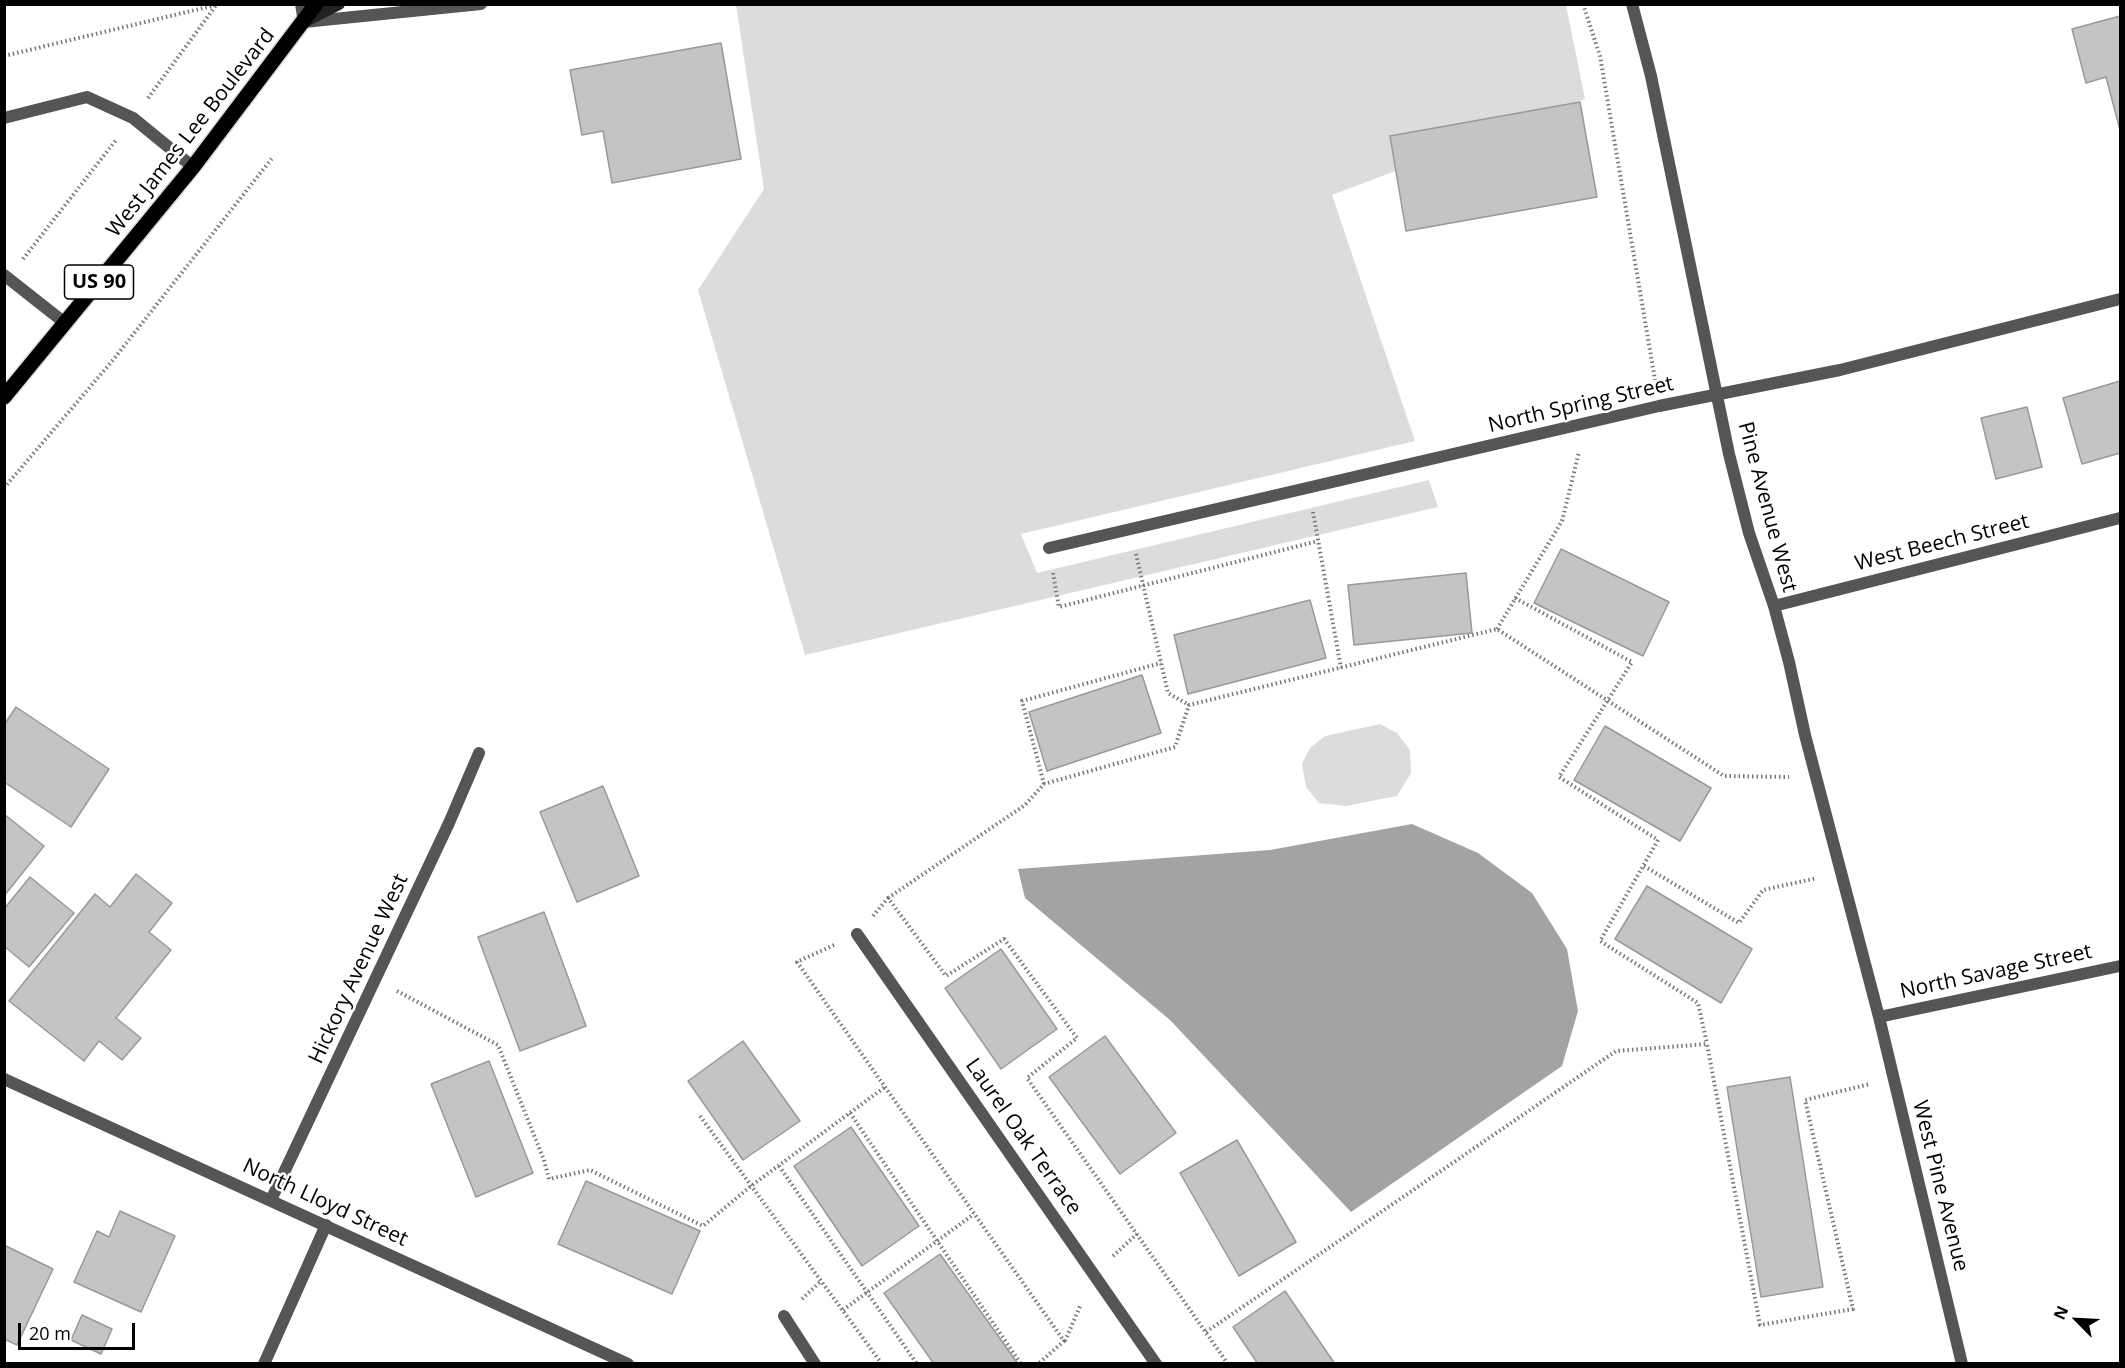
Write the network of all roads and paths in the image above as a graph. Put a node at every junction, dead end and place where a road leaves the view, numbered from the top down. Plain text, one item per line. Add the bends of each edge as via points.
1 (301, 4) edge
2 (316, 4) edge
3 (339, 4) edge
4 (481, 4) edge
5 (1583, 4) edge
6 (1632, 4) edge
7 (304, 22) junction
8 (4, 56) edge
9 (4, 118) edge
10 (133, 118) junction
11 (273, 157) dead end
12 (194, 167) junction
13 (6, 276) edge
14 (2121, 299) edge
15 (65, 323) junction
16 (1716, 393) junction
17 (4, 397) edge
18 (1659, 406) junction
19 (1586, 423) junction
20 (1308, 487) junction
21 (4, 488) edge
22 (2121, 518) edge
23 (1130, 529) junction
24 (1318, 541) junction
25 (1049, 548) joint
26 (1143, 585) junction
27 (1515, 598) junction
28 (1774, 606) junction
29 (1497, 629) junction
30 (1161, 663) junction
31 (1341, 668) junction
32 (1607, 701) junction
33 (1190, 705) junction
34 (479, 753) dead end
35 (1816, 777) junction
36 (1044, 784) junction
37 (1644, 866) junction
38 (1841, 873) junction
39 (888, 898) dead end
40 (857, 934) dead end
41 (2121, 966) edge
42 (376, 979) junction
43 (1879, 1017) junction
44 (1707, 1044) junction
45 (1894, 1078) junction
46 (4, 1079) edge
47 (885, 1087) dead end
48 (850, 1113) junction
49 (700, 1116) dead end
50 (779, 1166) junction
51 (751, 1186) junction
52 (271, 1200) junction
53 (974, 1214) dead end
54 (326, 1225) junction
55 (937, 1241) junction
56 (867, 1292) junction
57 (843, 1310) junction
58 (784, 1316) dead end
59 (1206, 1332) dead end
60 (264, 1364) edge
61 (628, 1364) edge
62 (815, 1364) edge
63 (882, 1364) edge
64 (916, 1364) edge
65 (1021, 1364) edge
66 (1156, 1364) edge
67 (1962, 1364) edge

1 - 7 street
2 - 7 main road, West James Lee Boulevard / US 90
3 - 7 street
4 - 7 street
5 - 18 path via 1600,56
6 - 16 street, Pine Avenue West via 1651,76
7 - 12 main road, West James Lee Boulevard / US 90
8 - 10 path via 217,4
9 - 10 street via 87,97
10 - 12 street
10 - 13 path
11 - 21 path via 113,360
12 - 15 main road, West James Lee Boulevard / US 90
13 - 15 street
14 - 16 street, North Spring Street via 1840,370
15 - 17 main road, West James Lee Boulevard / US 90
16 - 18 street, North Spring Street
16 - 28 street, Pine Avenue West via 1749,533
18 - 19 street, North Spring Street
19 - 20 street, North Spring Street
19 - 27 path via 1562,521
20 - 23 street, North Spring Street
20 - 24 path
22 - 28 street, West Beech Street
23 - 25 street, North Spring Street
23 - 26 path
24 - 26 path
24 - 31 path
25 - 26 path via 1059,607
26 - 30 path
27 - 29 path
27 - 32 path via 1632,662
28 - 35 street, Pine Avenue West
29 - 31 path
29 - 32 path
30 - 33 path via 1168,693
30 - 36 path via 1022,701
31 - 33 path
32 - 35 path via 1724,776
32 - 37 path via 1558,777 1658,840
33 - 36 path via 1175,747
34 - 42 street, Hickory Avenue West
35 - 38 street, Pine Avenue West
36 - 39 path via 1025,805
37 - 38 path via 1739,922 1763,890
37 - 44 path via 1600,940 1698,1002
38 - 43 street, Pine Avenue West
40 - 66 street, Laurel Oak Terrace
41 - 43 street, North Savage Street
42 - 51 path via 498,1045 549,1179 590,1170 704,1226
42 - 52 street, Hickory Avenue West
43 - 45 street, West Pine Avenue
44 - 45 path via 1760,1325 1853,1309 1805,1100
44 - 59 path via 1616,1051
45 - 67 street, West Pine Avenue
46 - 52 street, North Lloyd Street
47 - 48 path
48 - 50 path
48 - 55 path
49 - 51 path
50 - 51 path
50 - 56 path
51 - 57 path
52 - 54 street, North Lloyd Street
53 - 55 path
54 - 60 street
54 - 61 street, North Lloyd Street
55 - 56 path
55 - 65 path
56 - 57 path
56 - 64 path
57 - 63 path
58 - 62 street

